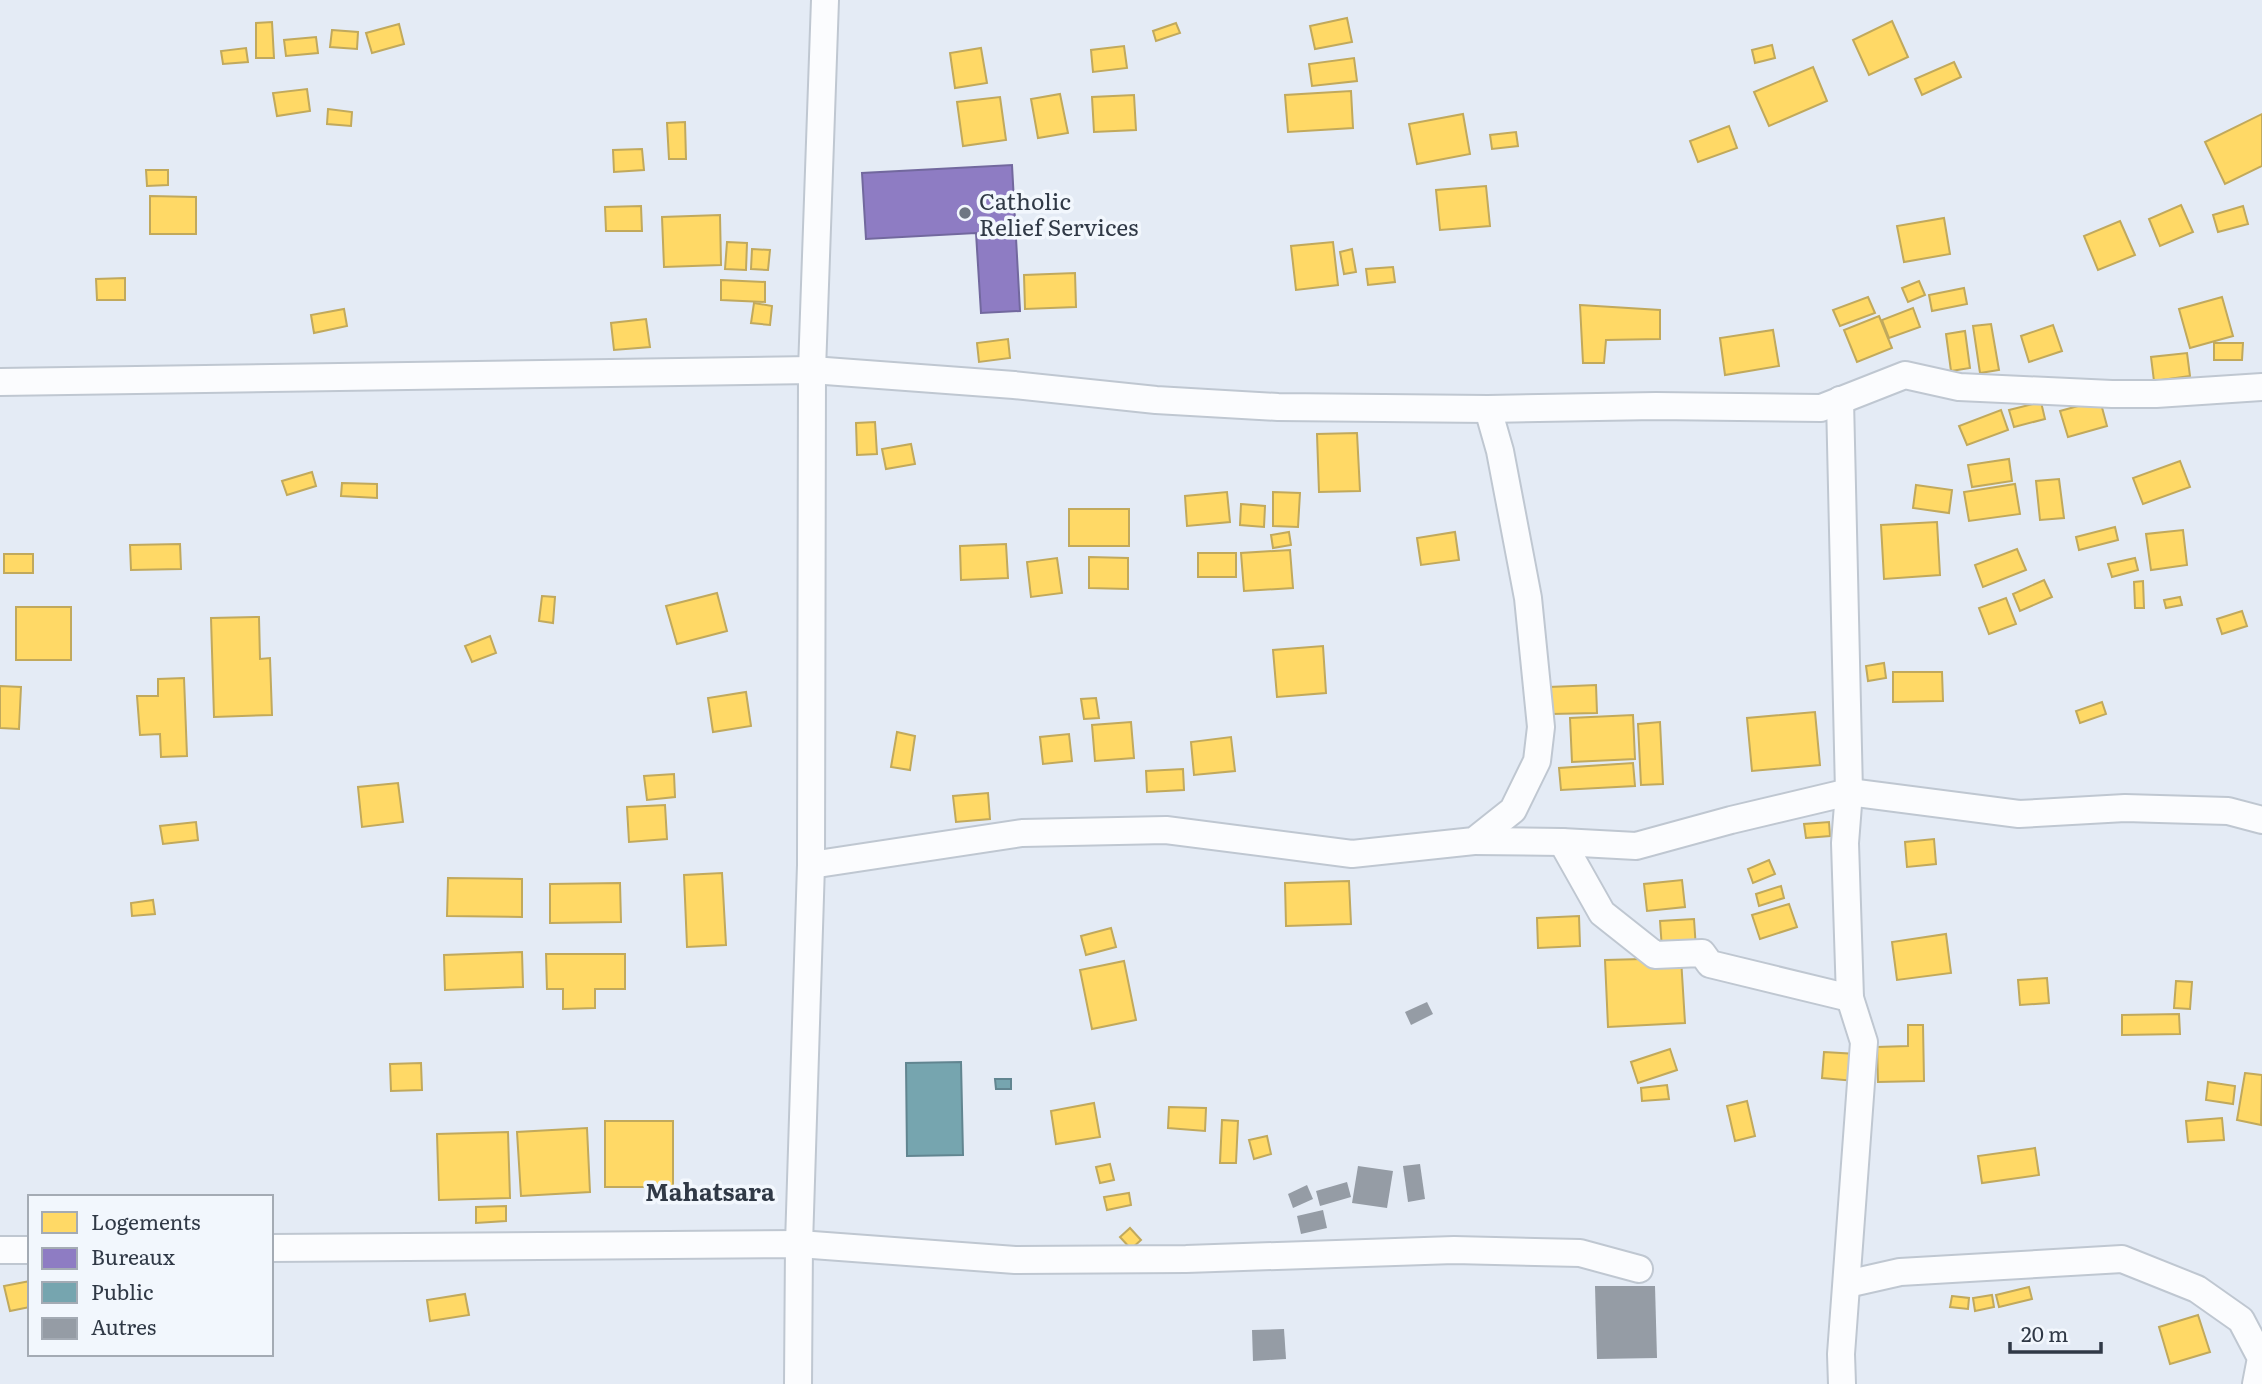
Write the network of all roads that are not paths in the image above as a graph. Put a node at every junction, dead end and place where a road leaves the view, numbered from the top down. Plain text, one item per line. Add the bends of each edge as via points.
1 (825, 0) edge
2 (812, 370) junction
3 (0, 382) edge
4 (2262, 387) edge
5 (1840, 400) junction
6 (1488, 409) junction
7 (1849, 792) junction
8 (2262, 820) edge
9 (1474, 841) junction
10 (1562, 842) junction
11 (811, 865) junction
12 (1850, 998) junction
13 (799, 1244) junction
14 (273, 1248) edge
15 (0, 1250) edge
16 (28, 1250) edge
17 (1639, 1269) dead end
18 (1847, 1284) junction
19 (798, 1384) edge
20 (1842, 1384) edge
21 (2256, 1384) edge

1 - 2 street
2 - 3 street
2 - 6 street via 1183,402
2 - 11 street
4 - 5 street via 2112,394 1959,387 1905,375
5 - 6 street via 1821,408
5 - 7 street
6 - 9 street via 1528,598 1541,727 1537,761 1513,810
7 - 8 street via 2019,814 2125,808 2228,811
7 - 10 street via 1636,846
7 - 12 street via 1845,843
9 - 10 street
9 - 11 street via 1352,854 1166,830 1022,833
10 - 12 street via 1602,913 1655,954 1702,953 1710,964
11 - 13 street
12 - 18 street via 1864,1042
13 - 14 street
13 - 17 street via 1015,1260 1454,1250 1580,1253
13 - 19 street
15 - 16 street
18 - 20 street
18 - 21 street via 1900,1272 2122,1259 2197,1289 2241,1320 2261,1358

